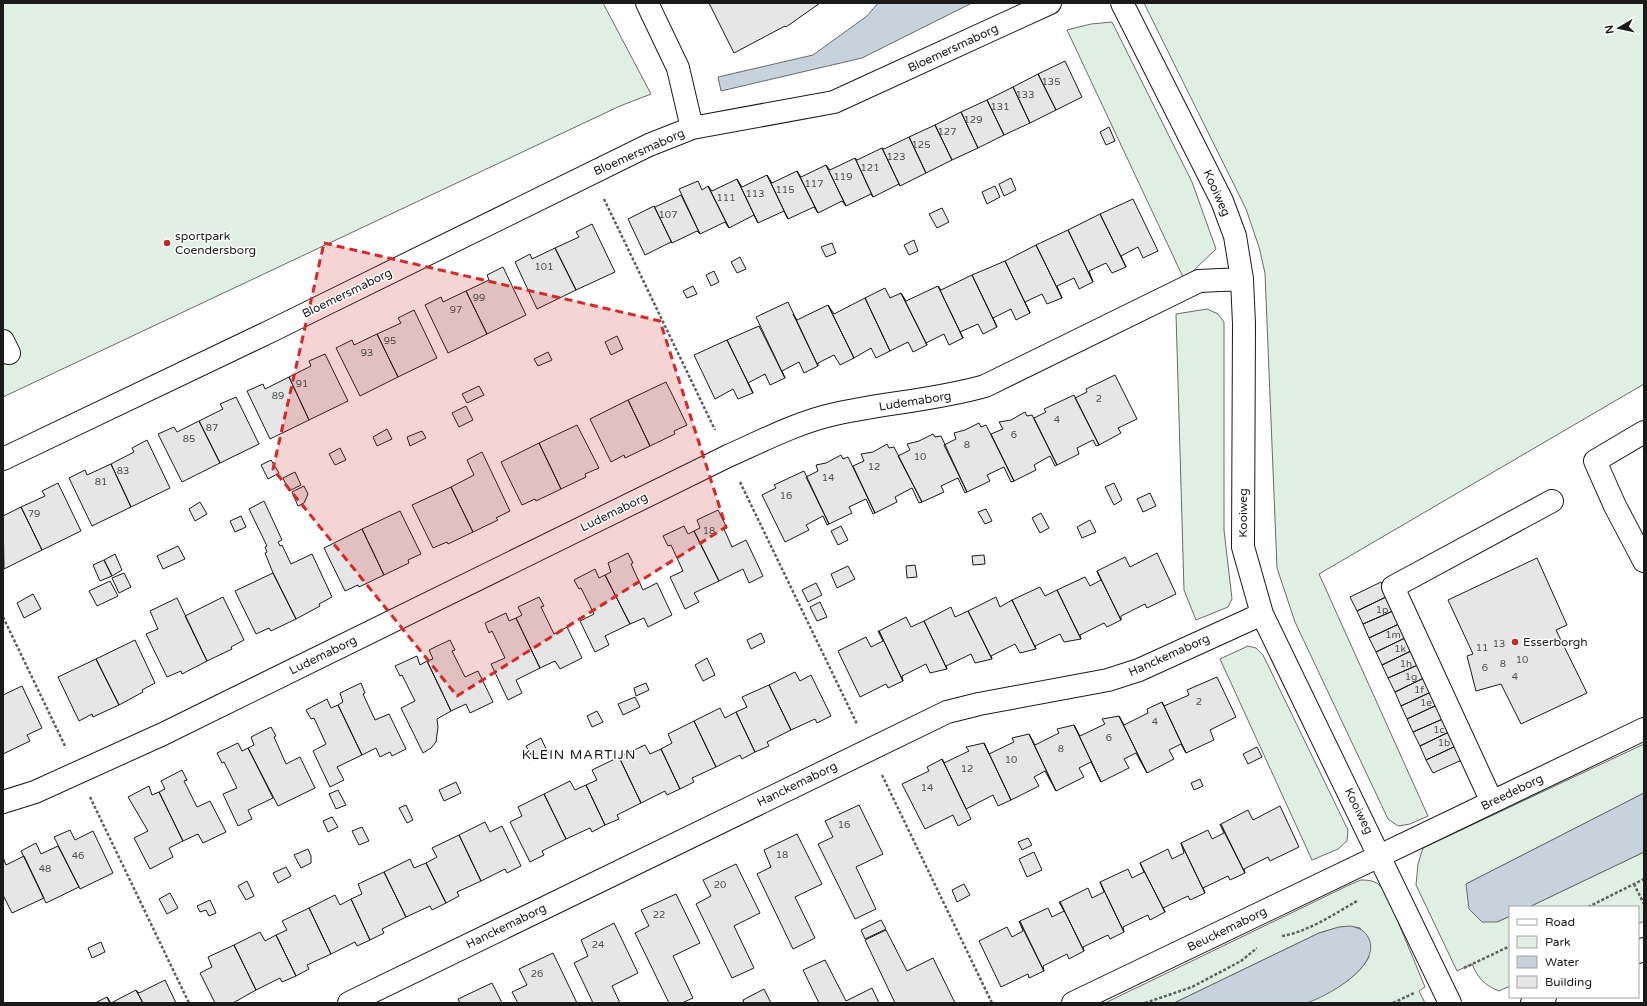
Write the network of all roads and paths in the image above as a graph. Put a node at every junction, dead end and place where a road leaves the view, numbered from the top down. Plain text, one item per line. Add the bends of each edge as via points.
1 (647, 3) edge
2 (1050, 3) edge
3 (1122, 3) edge
4 (692, 128) junction
5 (592, 173) junction
6 (1242, 279) junction
7 (1644, 432) edge
8 (728, 456) junction
9 (3, 459) edge
10 (1552, 502) dead end
11 (1644, 561) edge
12 (1262, 614) junction
13 (3, 617) edge
14 (1644, 729) edge
15 (870, 749) junction
16 (78, 774) junction
17 (3, 802) edge
18 (1492, 802) junction
19 (1380, 855) junction
20 (1644, 879) edge
21 (1392, 881) junction
22 (1634, 884) junction
23 (1644, 904) edge
24 (1590, 906) edge
25 (1276, 937) dead end
26 (1258, 947) dead end
27 (1543, 998) edge
28 (189, 1003) edge
29 (349, 1003) edge
30 (992, 1003) edge
31 (1073, 1003) edge
32 (1145, 1003) edge
33 (1450, 1003) edge
34 (1532, 1003) edge

1 - 4 street, Bloemersmaborg via 678,68
2 - 4 street, Bloemersmaborg via 834,102
3 - 6 street, Kooiweg via 1222,200 1235,236
4 - 5 street, Bloemersmaborg via 649,145
5 - 8 path
5 - 9 street, Bloemersmaborg
6 - 8 street, Ludemaborg via 1200,281 985,386 954,395 834,414 801,424
6 - 12 street, Kooiweg via 1243,547
7 - 11 street via 1595,461
8 - 15 path
8 - 16 street, Ludemaborg
10 - 18 street via 1393,587
12 - 15 street, Hanckemaborg via 1139,670 1108,680 947,712
12 - 19 street, Kooiweg
13 - 16 path
14 - 18 street, Breedeborg
15 - 29 street, Hanckemaborg
15 - 30 path
16 - 17 street, Ludemaborg
16 - 28 path
18 - 19 street, Breedeborg
19 - 21 street, Kooiweg
19 - 31 street, Beuckemaborg
20 - 22 path
21 - 25 path via 1317,923 1290,935
21 - 33 street, Kooiweg
22 - 23 path
22 - 24 path
26 - 32 path via 1241,962 1192,987
27 - 34 street

